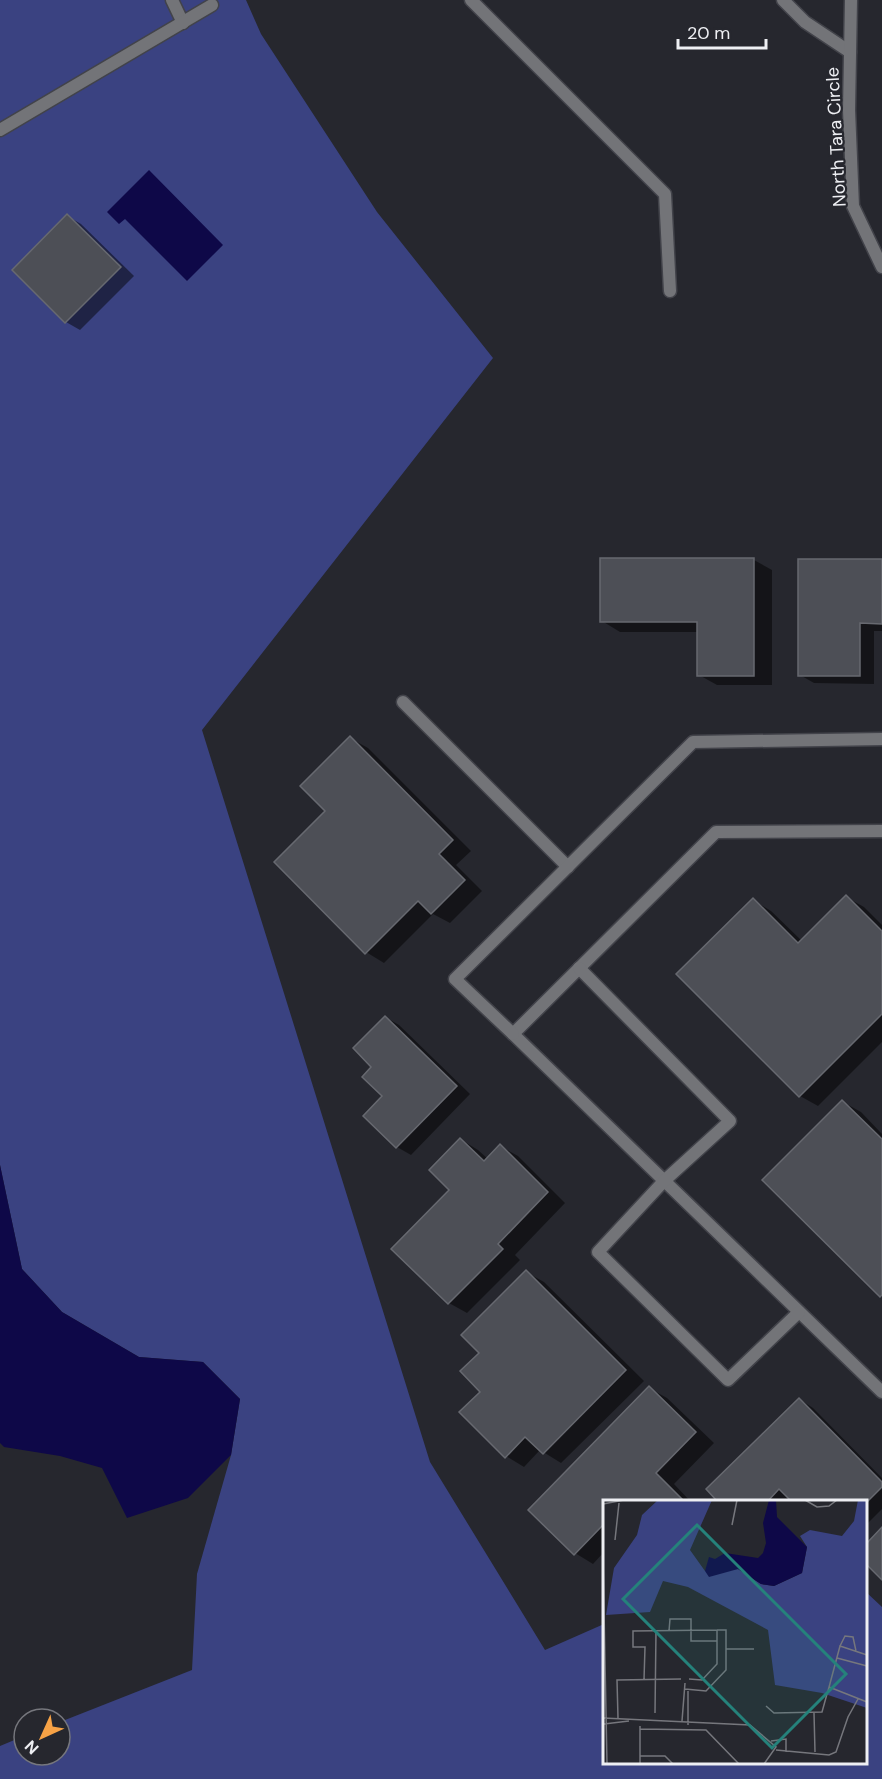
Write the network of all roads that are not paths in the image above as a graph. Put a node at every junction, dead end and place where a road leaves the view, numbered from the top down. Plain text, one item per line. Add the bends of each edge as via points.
1 (171, 0) edge
2 (471, 0) edge
3 (783, 0) edge
4 (851, 0) edge
5 (212, 5) dead end
6 (183, 23) junction
7 (850, 52) junction
8 (0, 130) edge
9 (882, 267) edge
10 (670, 291) dead end
11 (403, 702) dead end
12 (882, 739) edge
13 (882, 831) edge
14 (568, 867) junction
15 (579, 968) junction
16 (513, 1034) junction
17 (664, 1181) junction
18 (799, 1312) junction
19 (881, 1390) edge

1 - 6 street
2 - 10 street via 665,194
3 - 7 street via 805,22
4 - 7 street, North Tara Circle
5 - 6 street
6 - 8 street
7 - 9 street, North Tara Circle via 853,206
11 - 14 street
12 - 14 street via 693,742
13 - 15 street via 716,832
14 - 16 street via 454,979
15 - 16 street
15 - 17 street via 730,1120
16 - 17 street
17 - 18 street
17 - 18 street via 598,1252 728,1380
18 - 19 street

